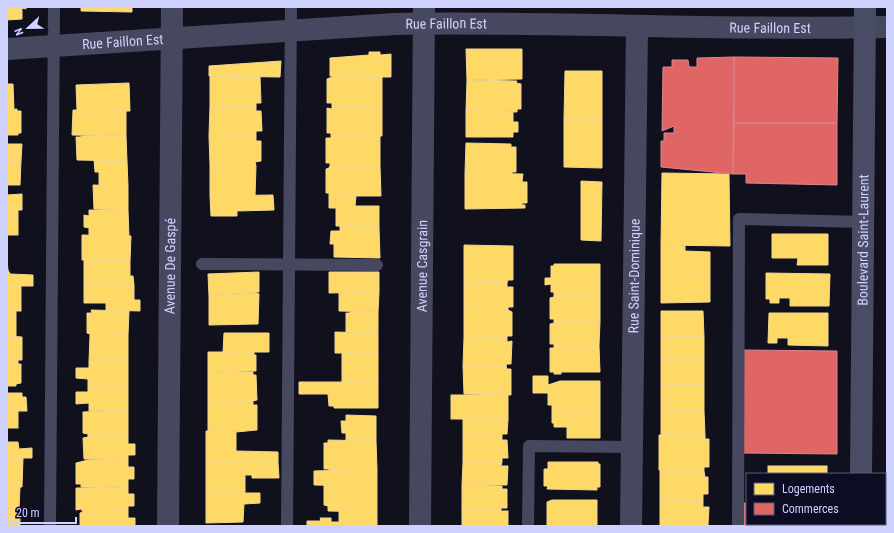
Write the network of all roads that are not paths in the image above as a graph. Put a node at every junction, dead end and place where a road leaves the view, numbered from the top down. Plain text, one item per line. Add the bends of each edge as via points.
1 (54, 7) edge
2 (172, 7) edge
3 (290, 7) edge
4 (424, 15) edge
5 (865, 17) edge
6 (637, 26) junction
7 (887, 27) edge
8 (290, 31) junction
9 (172, 39) junction
10 (54, 46) junction
11 (7, 49) edge
12 (864, 222) junction
13 (202, 264) dead end
14 (290, 265) junction
15 (377, 266) dead end
16 (632, 447) junction
17 (861, 473) edge
18 (50, 526) edge
19 (168, 526) edge
20 (287, 526) edge
21 (420, 526) edge
22 (528, 526) edge
23 (631, 526) edge
24 (738, 526) edge

1 - 10 lane
2 - 9 street, Avenue De Gaspé
3 - 8 lane
4 - 6 street, Rue Faillon Est
4 - 8 street, Rue Faillon Est
4 - 21 street, Avenue Casgrain
5 - 6 street, Rue Faillon Est
5 - 7 street, Rue Faillon Est
5 - 12 main road, Boulevard Saint-Laurent
6 - 16 street, Rue Saint-Dominique
8 - 9 street, Rue Faillon Est
8 - 14 lane
9 - 10 street, Rue Faillon Est
9 - 19 street, Avenue De Gaspé
10 - 11 street, Rue Faillon Est
10 - 18 lane
12 - 17 main road, Boulevard Saint-Laurent
12 - 24 lane via 739,219
13 - 14 lane
14 - 15 lane
14 - 20 lane
16 - 22 lane via 529,446
16 - 23 street, Rue Saint-Dominique

